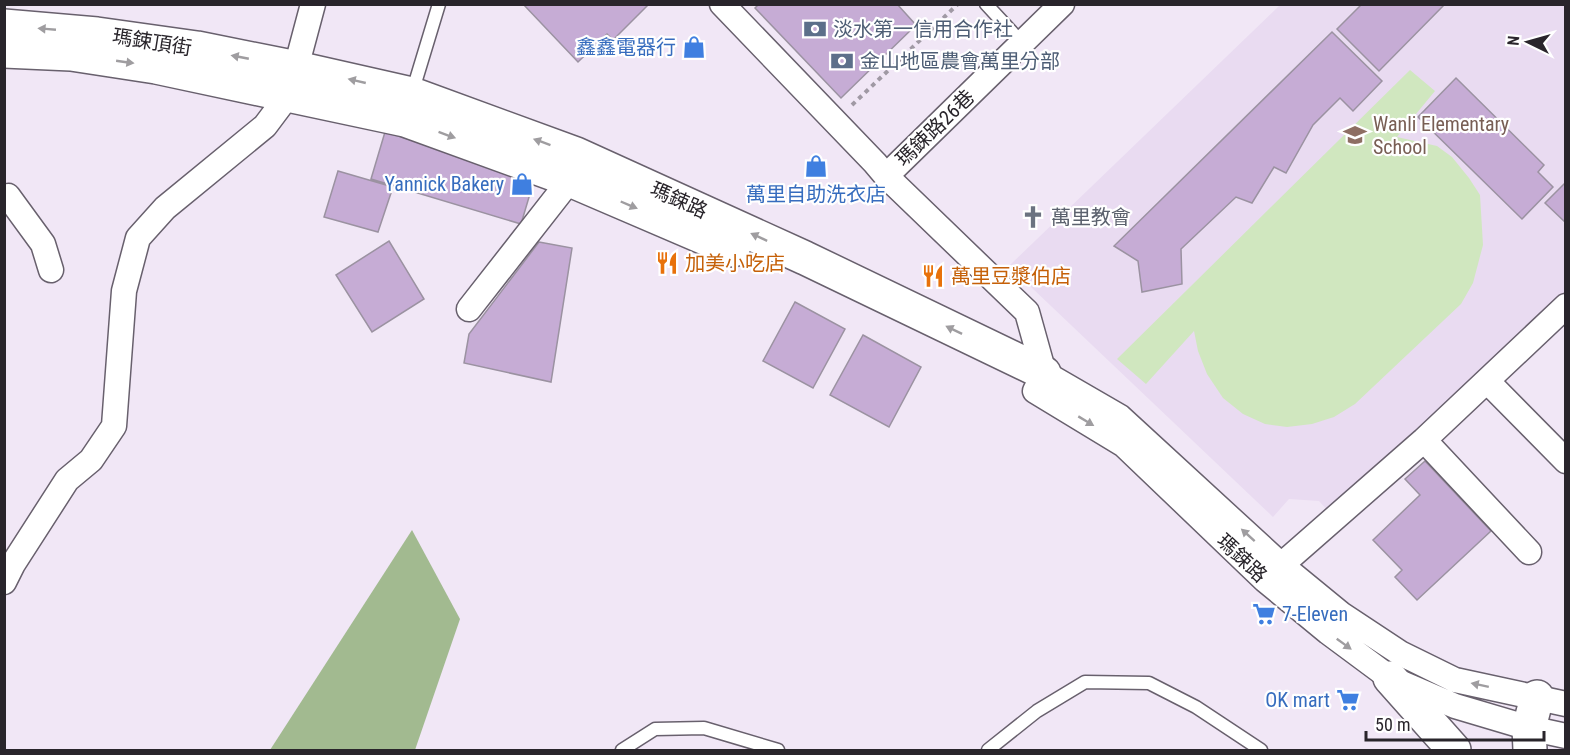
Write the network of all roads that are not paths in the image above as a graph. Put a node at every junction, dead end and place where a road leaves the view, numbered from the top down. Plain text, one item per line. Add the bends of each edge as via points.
1 (312, 4) edge
2 (440, 4) edge
3 (722, 4) edge
4 (986, 4) edge
5 (1062, 4) edge
6 (4, 26) edge
7 (1022, 43) junction
8 (4, 51) edge
9 (293, 81) junction
10 (409, 107) junction
11 (573, 167) junction
12 (886, 176) junction
13 (4, 197) edge
14 (51, 270) dead end
15 (1566, 306) edge
16 (469, 309) dead end
17 (1487, 381) junction
18 (1040, 382) junction
19 (1424, 440) junction
20 (1566, 461) edge
21 (1529, 552) dead end
22 (1273, 572) junction
23 (4, 582) edge
24 (1390, 678) junction
25 (1540, 720) edge
26 (1566, 736) edge
27 (622, 750) edge
28 (778, 750) edge
29 (988, 750) edge
30 (1261, 750) edge
31 (1454, 750) edge

1 - 9 street
2 - 10 lane
3 - 12 street
4 - 7 lane
5 - 7 street, 瑪鋉路26巷
9 -> 6 street, 瑪鋉頂街 via 197,48 97,33
7 - 12 street, 瑪鋉路26巷
8 -> 9 street, 瑪鋉頂街 via 71,54
9 - 10 street, 瑪鋉路
9 - 23 street via 265,126 165,208 138,238 124,291 114,426 91,460 67,480
10 - 11 street, 瑪鋉路
11 - 16 street
11 - 18 street, 瑪鋉路 via 805,258
12 - 18 street via 1027,312
13 - 14 street via 8,196 43,244
15 - 17 street
17 - 19 street
17 - 20 street
18 - 22 street, 瑪鋉路 via 1120,417
19 - 21 street
19 - 22 street
22 -> 24 street, 瑪鋉路 via 1328,632
25 -> 22 street, 瑪鋉路 via 1400,653
24 - 25 street, 瑪鋉路 via 1455,706
24 - 31 street
25 - 26 street, 瑪鋉路
27 - 28 lane via 655,729 704,728
29 - 30 lane via 1037,711 1085,682 1149,682 1196,707

